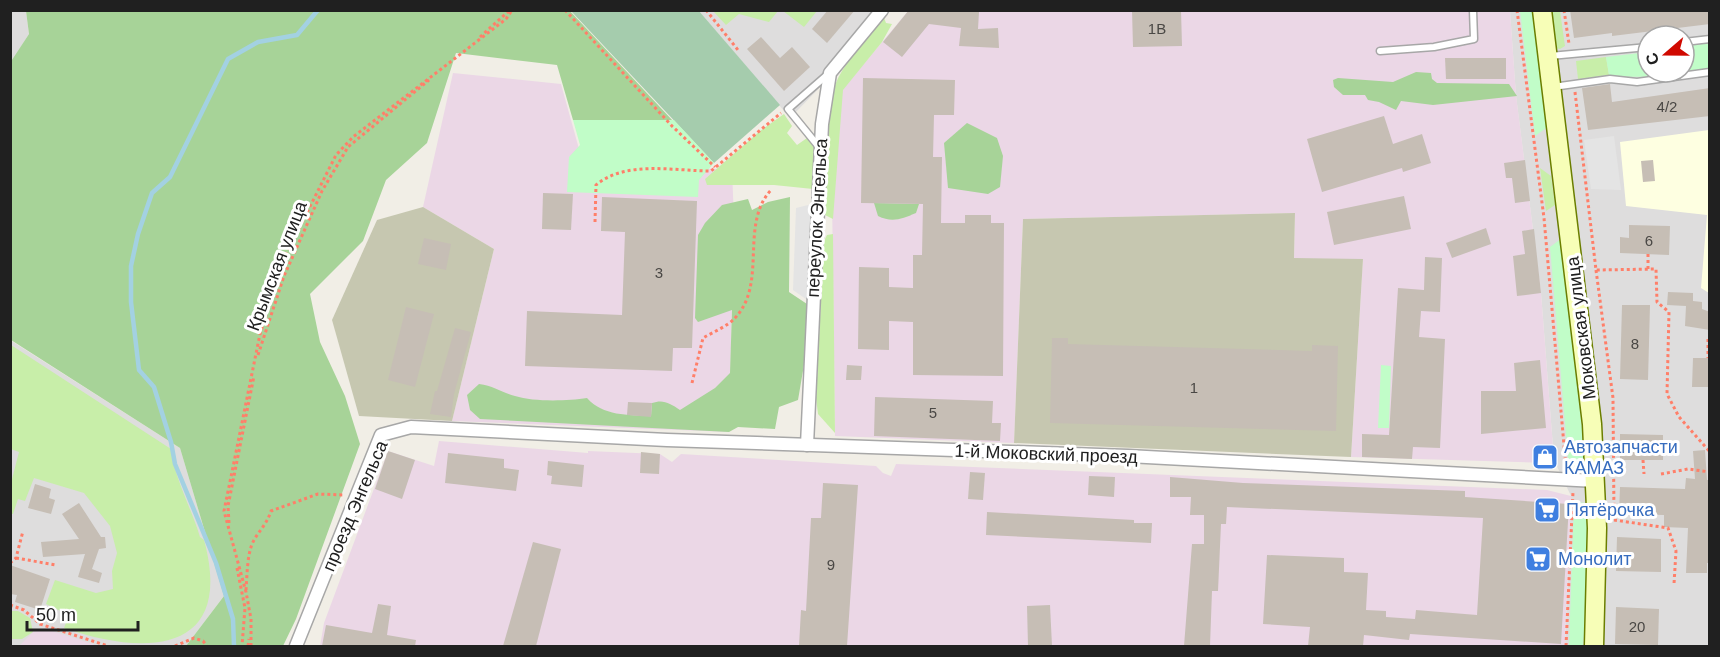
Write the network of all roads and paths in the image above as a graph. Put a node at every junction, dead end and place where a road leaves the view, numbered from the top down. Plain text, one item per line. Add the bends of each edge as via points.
1 (511, 10) edge
2 (565, 10) edge
3 (706, 10) edge
4 (882, 10) edge
5 (1473, 10) edge
6 (1516, 10) edge
7 (1542, 10) edge
8 (1564, 10) edge
9 (1636, 48) edge
10 (738, 50) dead end
11 (1380, 51) dead end
12 (1570, 52) junction
13 (1548, 57) junction
14 (1710, 72) edge
15 (830, 73) junction
16 (1575, 84) junction
17 (1552, 87) junction
18 (788, 109) junction
19 (820, 149) junction
20 (716, 167) junction
21 (771, 190) dead end
22 (595, 222) dead end
23 (1648, 255) dead end
24 (1648, 269) junction
25 (1708, 339) edge
26 (1708, 358) edge
27 (692, 382) dead end
28 (495, 429) joint
29 (807, 445) junction
30 (1710, 452) edge
31 (1644, 460) dead end
32 (1710, 472) edge
33 (1644, 474) dead end
34 (1661, 474) dead end
35 (1571, 480) junction
36 (1596, 481) junction
37 (357, 495) junction
38 (1614, 520) dead end
39 (23, 531) dead end
40 (16, 558) junction
41 (10, 563) edge
42 (56, 565) dead end
43 (1674, 584) dead end
44 (246, 592) junction
45 (10, 605) edge
46 (108, 646) edge
47 (175, 646) edge
48 (207, 646) edge
49 (242, 646) edge
50 (249, 646) edge
51 (296, 646) edge
52 (1566, 646) edge
53 (1594, 646) edge

1 - 44 path via 506,19 336,155 285,256 260,334 224,511
1 - 49 path, Крымская улица via 348,147 322,191 284,276 258,353 228,506 245,608
2 - 20 path via 672,126
3 - 10 path
4 - 15 street
5 - 11 lane via 1474,39
6 - 35 path via 1544,218
7 - 13 street, Моковская улица
8 - 12 path
9 - 12 lane
12 - 13 lane
13 - 17 street, Моковская улица
14 - 16 lane via 1637,82 1610,79
15 - 18 lane
15 - 19 street, переулок Энгельса
16 - 17 lane
16 - 24 path via 1596,270
17 - 36 street, Моковская улица
18 - 19 lane
18 - 20 path
19 - 29 street, переулок Энгельса
20 - 22 path via 711,171 622,170 607,176 596,185
21 - 27 path via 757,214 753,270 744,305 734,320 703,338
23 - 24 path
24 - 30 path via 1656,269 1657,302 1669,312 1669,399 1679,417
25 - 26 path
28 - 29 street, 1-й Моковский проезд
28 - 37 street, проезд Энгельса via 411,427 381,435
29 - 35 street, 1-й Моковский проезд via 1128,456
31 - 33 path
32 - 34 path
35 - 36 street, 1-й Моковский проезд
35 - 52 path
36 - 53 street, Моковская улица
37 - 44 path via 318,494 271,511 267,525 251,548
37 - 51 street, проезд Энгельса
38 - 43 path via 1668,528 1676,551
39 - 40 path
40 - 41 path
40 - 42 path
44 - 50 path via 251,620
45 - 46 path via 24,610 40,624
47 - 48 path via 194,638

